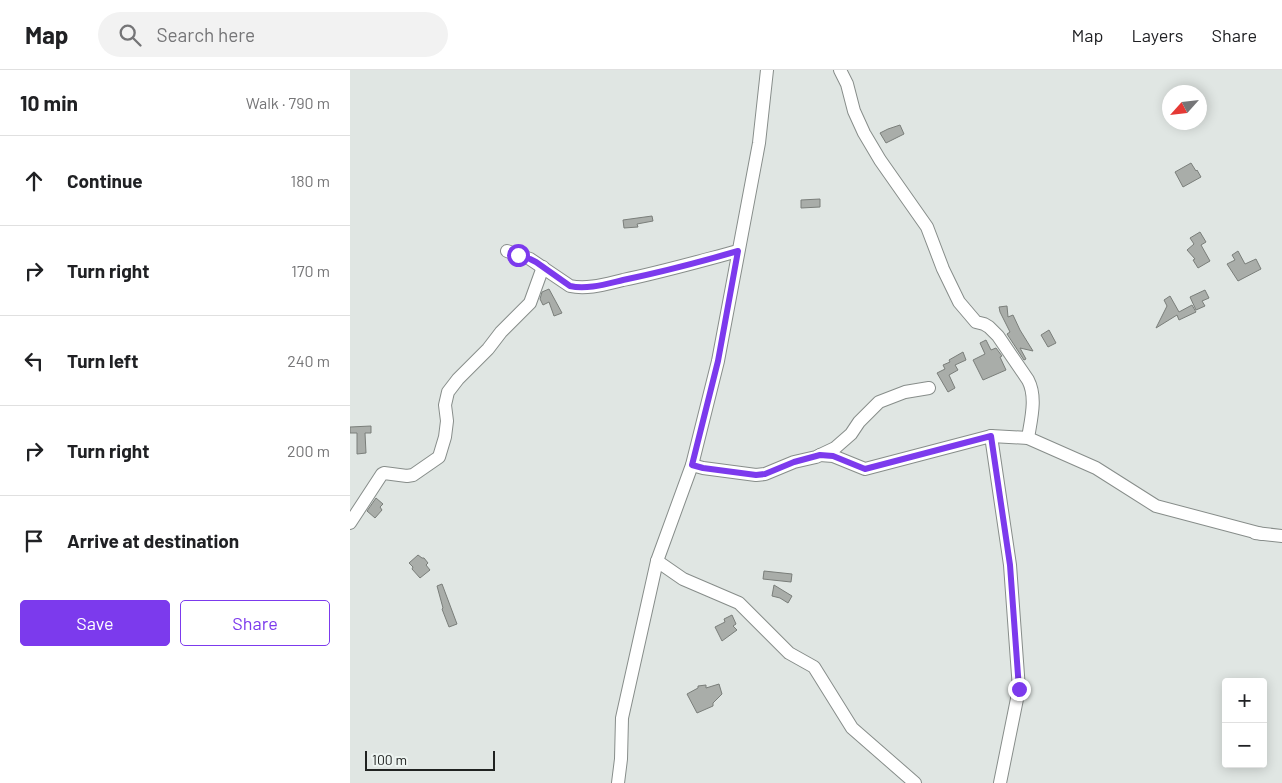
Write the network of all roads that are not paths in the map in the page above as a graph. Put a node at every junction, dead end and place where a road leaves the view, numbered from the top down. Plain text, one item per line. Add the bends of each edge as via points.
1 (767, 70) edge
2 (840, 70) edge
3 (507, 251) dead end
4 (738, 251) junction
5 (543, 267) junction
6 (929, 388) dead end
7 (991, 436) junction
8 (1028, 438) junction
9 (820, 455) junction
10 (692, 465) junction
11 (350, 523) edge
12 (1218, 526) dead end
13 (1262, 534) junction
14 (1282, 536) edge
15 (657, 561) junction
16 (618, 783) edge
17 (915, 783) edge
18 (1000, 783) edge

1 - 4 street via 759,142
2 - 8 street via 864,133 927,227 959,302 976,322 989,327 998,336 1032,387
3 - 5 street
4 - 5 street via 664,271 577,288
4 - 10 street via 718,361
5 - 11 street via 530,303 448,392 445,437 439,457 413,475 382,474
6 - 9 street via 905,392 879,402 851,434 835,448
7 - 8 street
7 - 9 street via 865,469 833,456
7 - 18 street via 1010,565 1019,689
8 - 13 street via 1096,468 1156,506
9 - 10 street via 756,475
10 - 15 street
12 - 13 street
13 - 14 street
15 - 16 street via 622,718
15 - 17 street via 683,579 739,603 789,653 814,667 852,728

